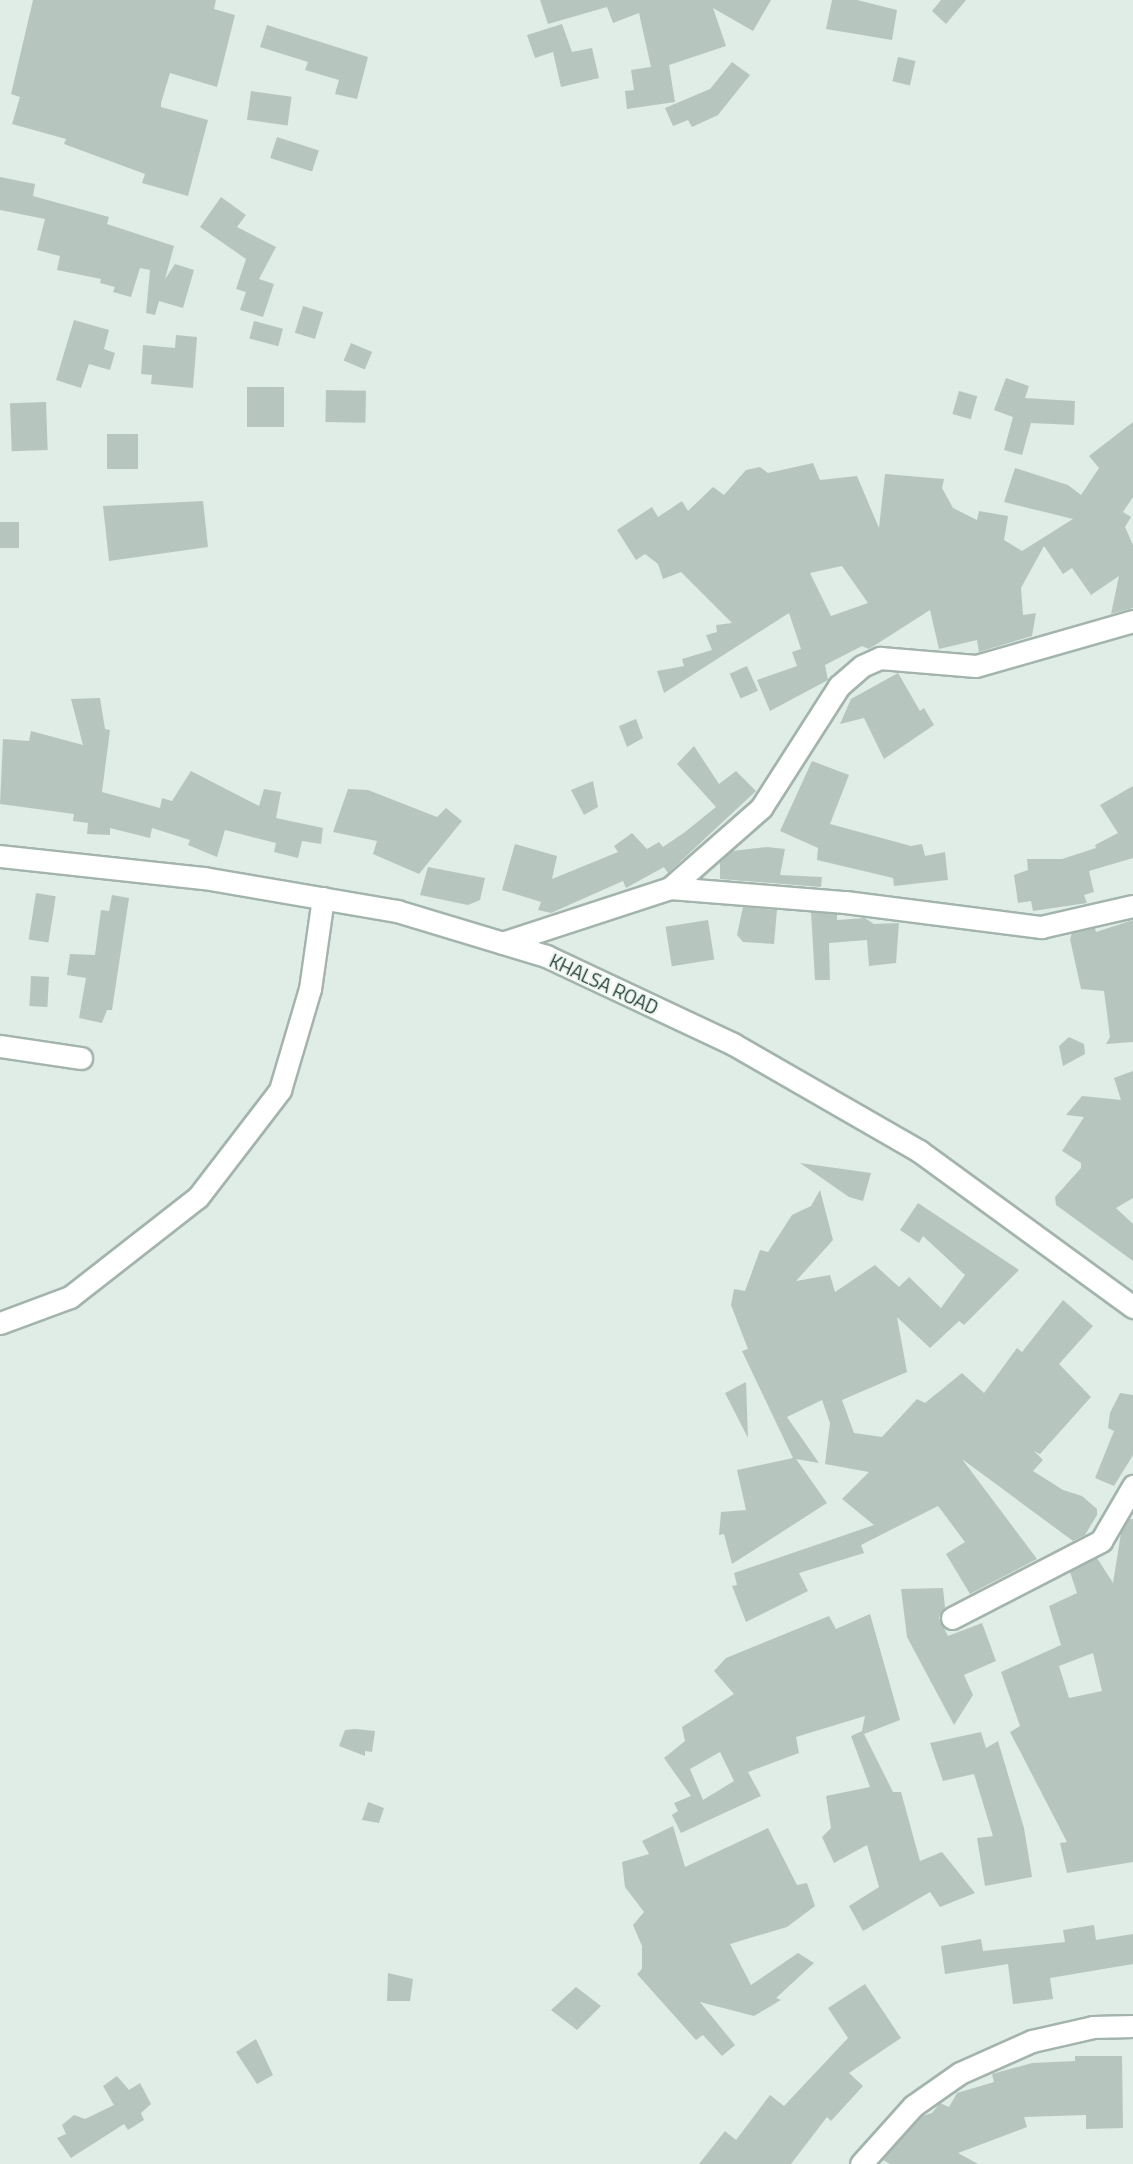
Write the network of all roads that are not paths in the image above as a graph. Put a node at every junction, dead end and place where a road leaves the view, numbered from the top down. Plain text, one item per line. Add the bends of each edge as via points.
1 (1133, 621) edge
2 (0, 856) edge
3 (670, 888) junction
4 (323, 898) junction
5 (1133, 906) edge
6 (502, 943) junction
7 (0, 1046) edge
8 (81, 1058) dead end
9 (1133, 1307) edge
10 (0, 1323) edge
11 (1133, 1486) edge
12 (952, 1618) dead end
13 (1133, 2026) edge
14 (861, 2164) edge

1 - 3 street via 976,666 880,658 862,666 839,686 761,808
2 - 4 street, KHALSA ROAD via 191,876
3 - 5 street via 845,902 1041,927
3 - 6 street
4 - 6 street, KHALSA ROAD via 397,911
4 - 10 street via 310,989 280,1090 198,1197 70,1297
6 - 9 street, KHALSA ROAD via 546,956 733,1044 919,1151
7 - 8 street
11 - 12 street via 1101,1541
13 - 14 street via 1093,2026 1032,2041 960,2073 913,2106

